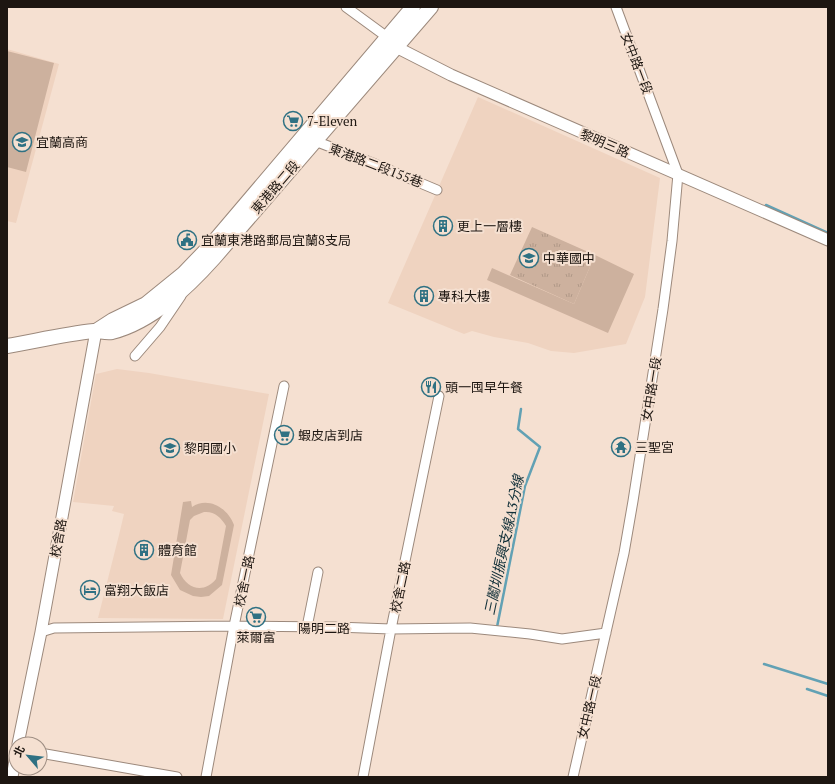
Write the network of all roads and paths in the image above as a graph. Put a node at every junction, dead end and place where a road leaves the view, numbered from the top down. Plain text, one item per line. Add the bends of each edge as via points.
1 (346, 7) edge
2 (413, 7) edge
3 (431, 7) edge
4 (616, 7) edge
5 (391, 42) junction
6 (315, 142) junction
7 (678, 174) junction
8 (438, 190) dead end
9 (828, 240) edge
10 (187, 287) junction
11 (96, 331) junction
12 (7, 346) edge
13 (136, 356) dead end
14 (284, 386) dead end
15 (439, 396) dead end
16 (318, 572) dead end
17 (234, 626) junction
18 (307, 627) junction
19 (391, 629) junction
20 (41, 632) junction
21 (606, 633) junction
22 (20, 736) edge
23 (48, 754) edge
24 (177, 777) edge
25 (206, 777) edge
26 (363, 777) edge
27 (573, 777) edge

1 - 5 street
2 - 5 main road, 東港路二段
3 - 5 main road, 東港路二段
4 - 7 street, 女中路一段
5 - 6 main road, 東港路二段
5 - 7 street, 黎明三路 via 452,75
5 - 11 main road, 東港路二段 via 183,274 146,304
6 - 8 street, 東港路二段155巷
6 - 10 main road, 東港路二段
7 - 9 street, 黎明三路
7 - 21 street, 女中路一段 via 663,309 633,501
10 - 11 main road, 東港路二段 via 141,320 111,332
10 - 13 street via 160,328
11 - 12 main road, 東港路二段
11 - 20 street, 校舍路
14 - 17 street, 校舍一路
15 - 19 street, 校舍二路
16 - 18 street
17 - 18 street, 陽明二路
17 - 20 street, 陽明二路 via 54,628
17 - 25 street, 校舍一路
18 - 19 street, 陽明二路
19 - 21 street, 陽明二路 via 470,628 562,639
19 - 26 street, 校舍二路
20 - 22 street, 校舍路
21 - 27 street, 女中路一段
23 - 24 street

